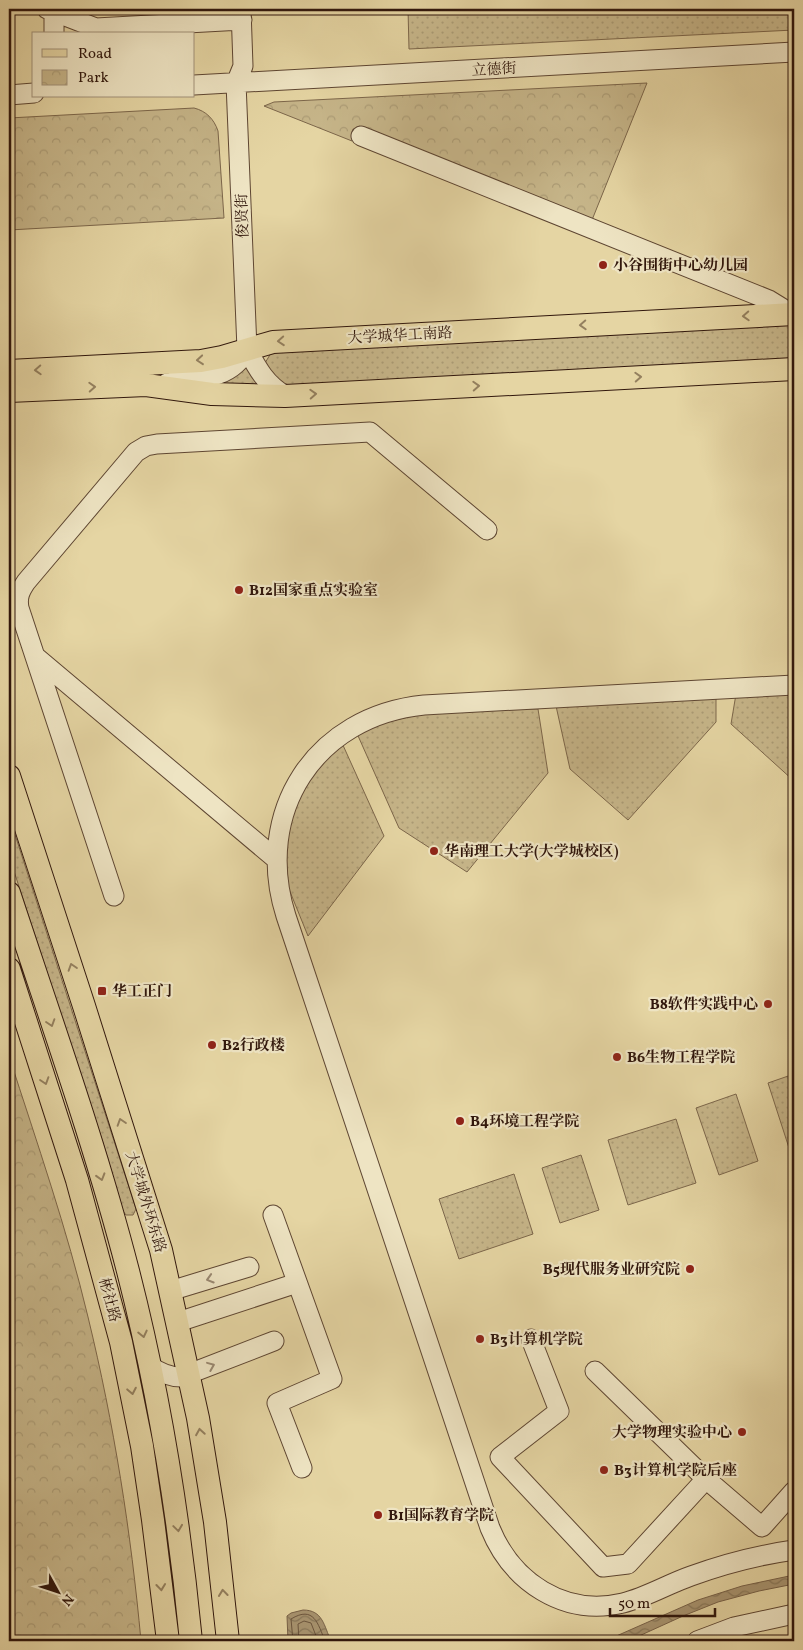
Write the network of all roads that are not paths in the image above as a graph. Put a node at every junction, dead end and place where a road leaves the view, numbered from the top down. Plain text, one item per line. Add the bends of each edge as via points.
1 (50, 10) edge
2 (242, 14) edge
3 (54, 32) edge
4 (794, 52) edge
5 (236, 82) junction
6 (195, 85) edge
7 (32, 93) edge
8 (9, 95) edge
9 (361, 136) dead end
10 (790, 314) edge
11 (247, 349) junction
12 (794, 369) edge
13 (9, 371) edge
14 (146, 385) junction
15 (9, 391) edge
16 (286, 396) junction
17 (487, 530) dead end
18 (36, 658) junction
19 (794, 685) edge
20 (9, 776) edge
21 (276, 859) junction
22 (9, 893) edge
23 (114, 896) dead end
24 (9, 968) edge
25 (151, 1215) junction
26 (273, 1215) dead end
27 (116, 1226) junction
28 (249, 1267) dead end
29 (297, 1283) junction
30 (170, 1291) junction
31 (178, 1322) junction
32 (531, 1339) dead end
33 (274, 1341) dead end
34 (150, 1366) junction
35 (595, 1371) dead end
36 (189, 1375) junction
37 (302, 1468) dead end
38 (706, 1479) junction
39 (209, 1488) junction
40 (794, 1491) edge
41 (173, 1494) junction
42 (794, 1550) edge
43 (794, 1614) edge
44 (168, 1641) edge
45 (191, 1641) edge
46 (228, 1641) edge
47 (697, 1641) edge

1 - 2 street via 96,28
1 - 3 street
2 - 5 street via 244,66
4 - 5 street, 立德街
5 - 6 street, 立德街
5 - 11 street, 俊贤街
7 - 8 street
9 - 10 street via 769,300
10 -> 11 main road, 大学城华工南路 via 282,341
11 -> 13 main road, 大学城华工南路 via 201,361
11 - 14 street via 238,361 219,375
11 - 16 street, 俊贤街 via 264,378
16 -> 12 main road
15 -> 14 main road
14 - 16 main road via 212,394
17 - 18 street via 370,432 146,446 127,461 20,591 19,608
18 - 21 street
18 - 23 street
19 - 21 street via 424,705 404,707 376,716 362,721 333,741 302,775 282,820
25 -> 20 main road, 大学城外环东路
21 - 42 street via 278,888 289,926 490,1528 507,1560 524,1578 543,1591 568,1602 596,1606 635,1600 710,1570
22 -> 27 main road
24 -> 44 main road, 彬社路 via 77,1180 121,1342 142,1446
25 - 27 main road via 132,1227
25 - 30 main road, 大学城外环东路
26 - 29 street
27 -> 34 main road
28 -> 30 street
29 - 31 street
29 - 37 street via 332,1379 277,1403
30 - 31 main road, 大学城外环东路
31 - 36 main road, 大学城外环东路
32 - 38 street via 559,1411 500,1457 603,1567 628,1564
36 -> 33 street
34 - 36 street via 172,1377
34 - 41 main road
35 - 38 street
39 -> 36 main road, 大学城外环东路
38 - 40 street via 762,1527
39 - 41 main road via 204,1477 188,1472 175,1482
46 -> 39 main road, 大学城外环东路
41 -> 45 main road
43 - 47 street via 734,1628

